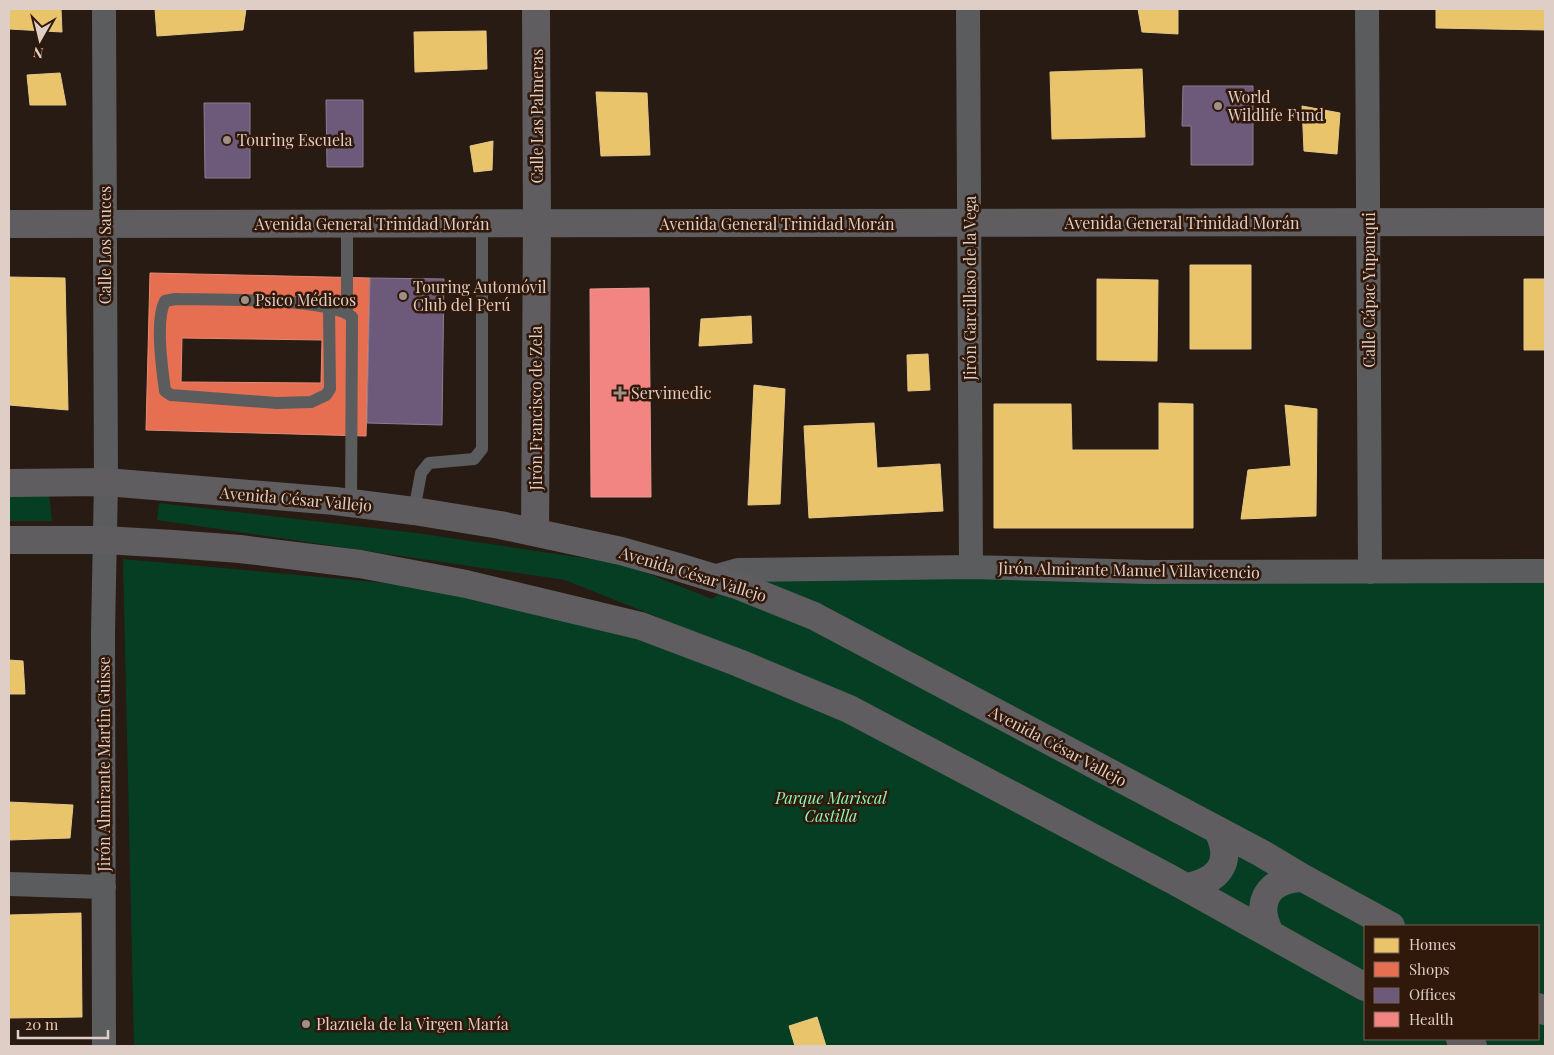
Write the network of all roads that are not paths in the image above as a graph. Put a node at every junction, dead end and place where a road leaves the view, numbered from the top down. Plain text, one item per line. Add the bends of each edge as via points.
1 (104, 9) edge
2 (536, 9) edge
3 (968, 9) edge
4 (1368, 9) edge
5 (1545, 222) edge
6 (482, 223) junction
7 (969, 223) junction
8 (1368, 223) junction
9 (9, 224) edge
10 (104, 224) junction
11 (347, 224) junction
12 (537, 224) junction
13 (329, 309) junction
14 (347, 313) junction
15 (106, 482) junction
16 (9, 483) edge
17 (351, 504) junction
18 (414, 511) junction
19 (535, 532) junction
20 (9, 540) edge
21 (104, 540) junction
22 (971, 567) junction
23 (1545, 571) edge
24 (1370, 572) junction
25 (713, 577) junction
26 (1218, 831) junction
27 (1303, 878) junction
28 (9, 884) edge
29 (104, 887) junction
30 (1186, 888) junction
31 (1389, 925) edge
32 (1270, 933) junction
33 (1364, 986) edge
34 (1462, 1040) edge
35 (104, 1046) edge
36 (1474, 1046) edge

1 - 10 street, Calle Los Sauces
2 - 12 main road, Calle Las Palmeras
3 - 7 street, Jirón Garcillaso de la Vega
4 - 8 street, Calle Cápac Yupanqui
5 - 8 main road, Avenida General Trinidad Morán
6 - 11 main road, Avenida General Trinidad Morán
6 - 12 main road, Avenida General Trinidad Morán
6 - 18 lane via 482,448 474,459 429,463 421,473
7 - 8 main road, Avenida General Trinidad Morán
7 - 12 main road, Avenida General Trinidad Morán
7 - 22 street, Jirón Garcillaso de la Vega
8 - 24 street, Calle Cápac Yupanqui
9 - 10 main road, Avenida General Trinidad Morán
10 - 11 main road, Avenida General Trinidad Morán
10 - 15 street, Calle Los Sauces
11 - 14 lane
12 - 19 main road, Jirón Francisco de Zela
13 - 13 lane via 252,300 165,301 160,309 164,391 193,398 277,403 311,402 320,398 330,389
13 - 14 lane
14 - 17 lane via 352,317
15 - 16 main road, Avenida César Vallejo
15 - 17 main road, Avenida César Vallejo
15 - 21 street, Jirón Almirante Martin Guisse
17 - 18 main road, Avenida César Vallejo
18 - 19 main road, Avenida César Vallejo
19 - 25 main road, Avenida César Vallejo via 621,551
20 - 21 main road
21 - 29 street, Jirón Almirante Martin Guisse
21 - 30 main road via 240,549 360,564 466,584 641,626 849,709
22 - 24 street, Jirón Almirante Manuel Villavicencio via 1147,572
22 - 25 street, Jirón Almirante Manuel Villavicencio via 738,570
23 - 24 street, Jirón Almirante Manuel Villavicencio
25 - 26 main road, Avenida César Vallejo via 814,616
26 - 27 main road, Avenida César Vallejo
26 - 30 main road via 1224,842 1225,856 1221,868 1212,879
27 - 31 main road, Avenida César Vallejo
27 - 32 main road via 1289,878 1276,884 1267,894 1262,907
28 - 29 street
29 - 35 street, Jirón Almirante Martin Guisse
30 - 32 main road
32 - 33 main road
34 - 36 main road

